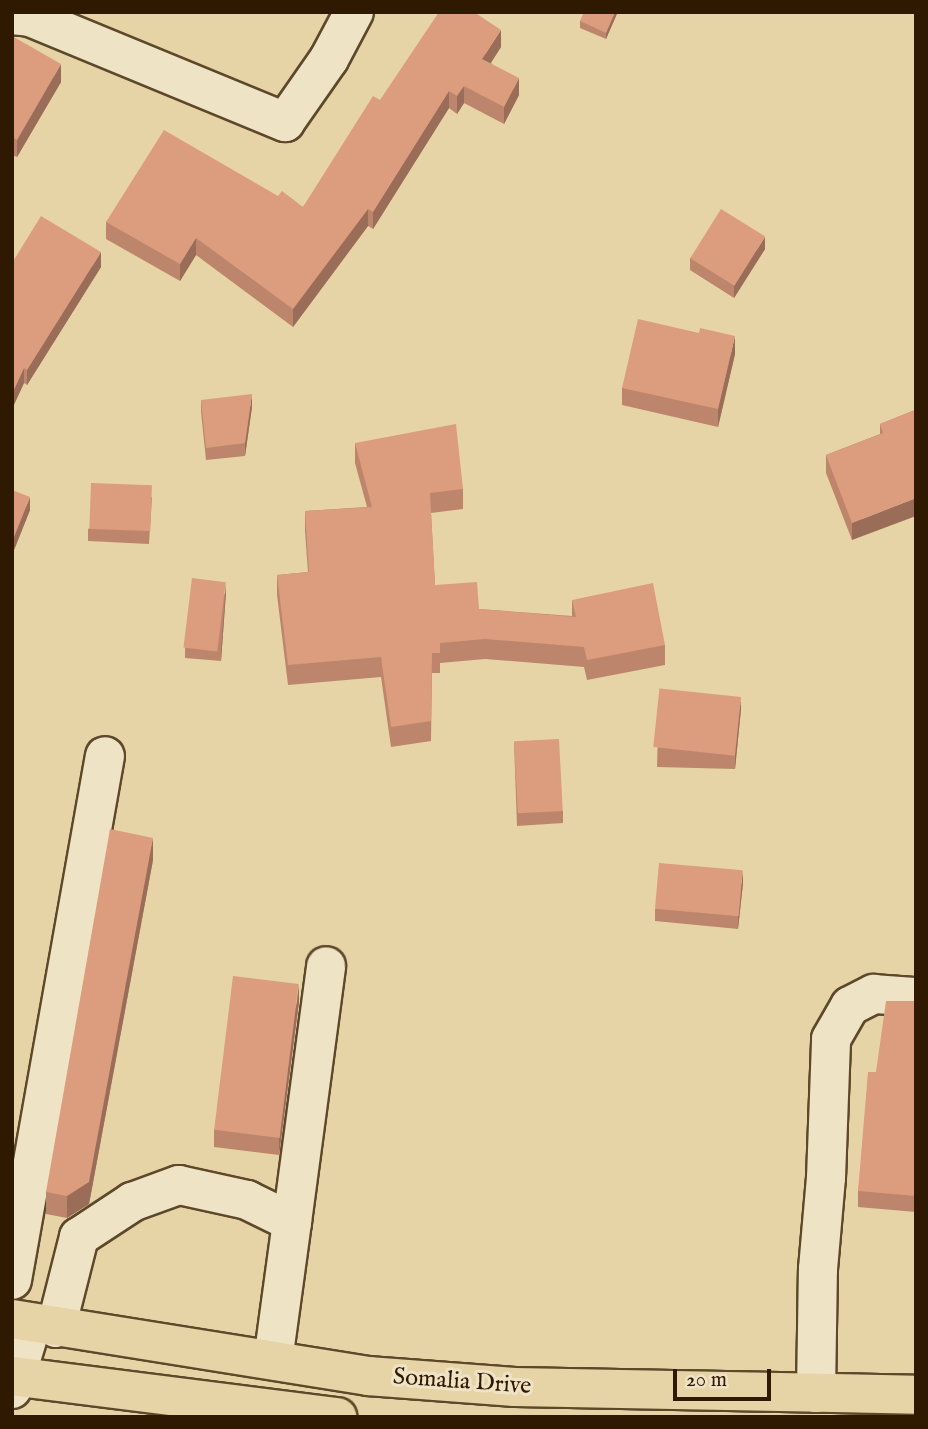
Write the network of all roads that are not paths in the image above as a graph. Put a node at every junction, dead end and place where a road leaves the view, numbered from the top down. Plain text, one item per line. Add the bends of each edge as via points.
1 (354, 12) edge
2 (12, 15) edge
3 (105, 756) dead end
4 (326, 966) dead end
5 (916, 997) edge
6 (292, 1222) junction
7 (12, 1280) edge
8 (33, 1324) edge
9 (273, 1360) junction
10 (13, 1381) edge
11 (816, 1393) junction
12 (916, 1395) edge
13 (337, 1417) edge

1 - 2 street via 329,60 285,122 30,18
3 - 7 street
4 - 6 street
5 - 11 street via 874,994 850,1006 831,1039
6 - 8 street via 247,1200 179,1185 132,1202 79,1237
6 - 9 street
8 - 9 main road, Somalia Drive
8 - 10 street
9 - 11 main road, Somalia Drive via 368,1376 515,1387
10 - 13 main road
11 - 12 main road, Somalia Drive

